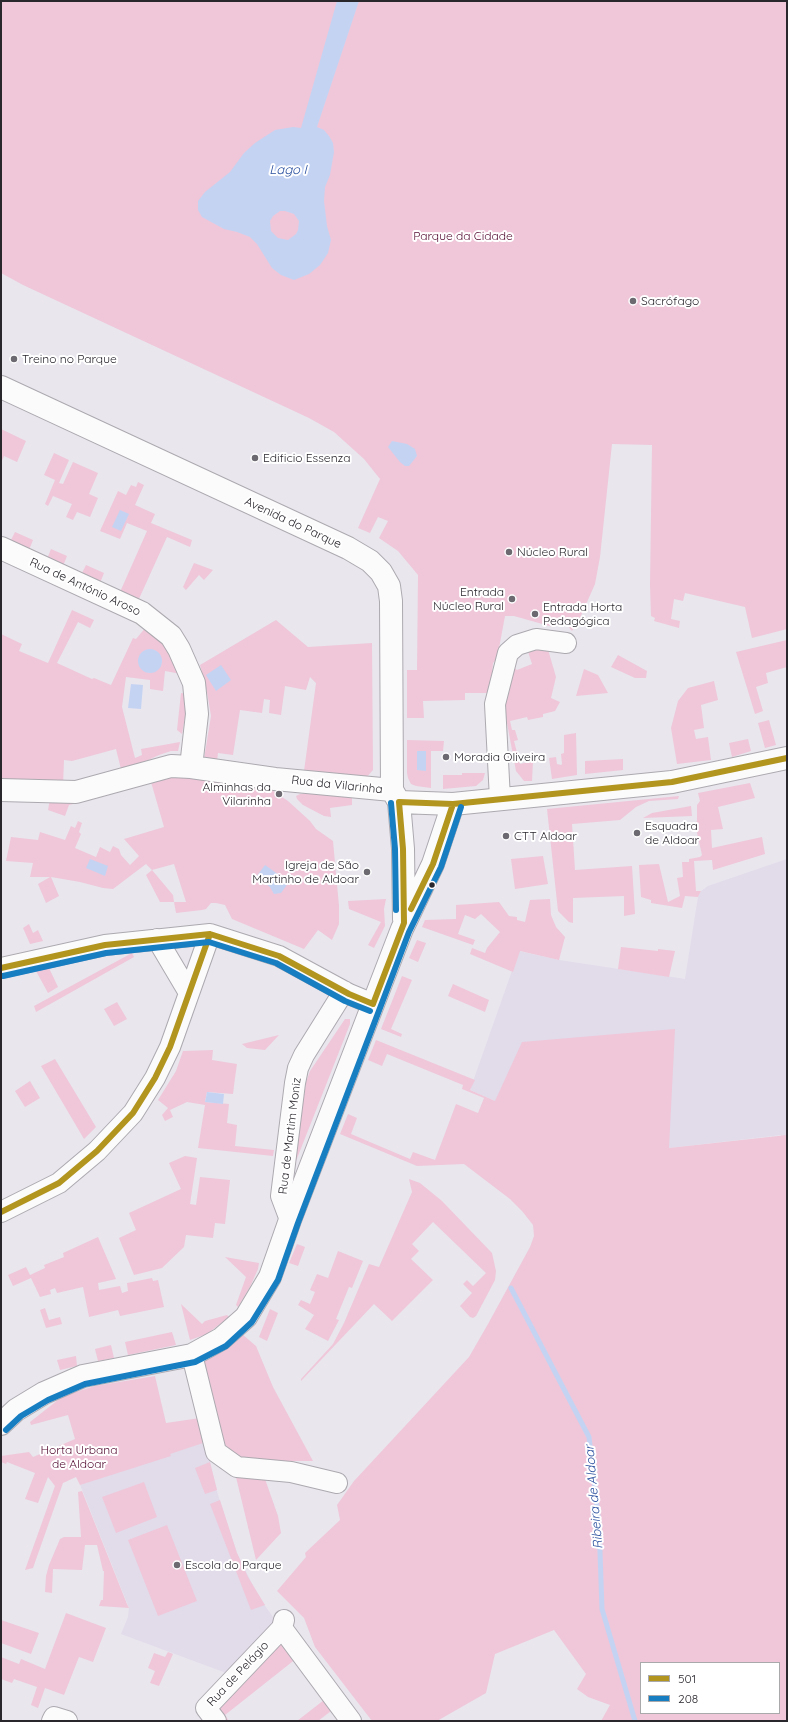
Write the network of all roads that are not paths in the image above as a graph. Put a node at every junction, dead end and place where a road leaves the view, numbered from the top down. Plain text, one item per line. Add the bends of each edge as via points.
1 (1, 388) edge
2 (1, 548) edge
3 (566, 643) dead end
4 (787, 758) edge
5 (191, 767) junction
6 (1, 790) edge
7 (396, 796) junction
8 (500, 799) junction
9 (453, 804) junction
10 (404, 923) junction
11 (210, 934) junction
12 (157, 939) junction
13 (1, 968) edge
14 (344, 991) junction
15 (189, 993) junction
16 (373, 1004) junction
17 (1, 1212) edge
18 (290, 1220) junction
19 (192, 1355) junction
20 (1, 1424) edge
21 (337, 1483) dead end
22 (52, 1721) edge
23 (67, 1721) edge
24 (216, 1721) edge
25 (351, 1721) edge

1 - 7 street, Avenida do Parque via 348,548 370,561 381,572 389,586 391,602
2 - 5 street, Rua de António Aroso via 142,613 171,636 194,683 197,714
3 - 8 street via 536,638 517,645 508,653 495,704
4 - 8 street, Rua da Vilarinha via 672,782
5 - 6 street, Rua da Vilarinha via 171,766 76,792
5 - 7 street, Rua da Vilarinha
7 - 9 street, Rua da Vilarinha
7 - 10 street, Avenida do Parque via 404,849
8 - 9 street, Rua da Vilarinha
9 - 10 street, Rua de Martim Moniz via 433,864
10 - 16 street, Rua de Martim Moniz
11 - 12 street
11 - 14 street via 279,956
11 - 15 street
12 - 13 street via 105,945
12 - 15 street
14 - 16 street
14 - 18 street, Rua de Martim Moniz via 304,1055 295,1083 281,1196
15 - 17 street via 170,1047 155,1078 125,1123 94,1154 58,1183
16 - 18 street, Rua de Martim Moniz
18 - 19 street, Rua de Martim Moniz via 270,1277 246,1318 221,1339
19 - 20 street, Rua de Martim Moniz via 83,1376 44,1393 16,1410
19 - 21 street via 216,1452 237,1467 291,1472
22 - 23 street via 54,1717
24 - 25 street, Rua de Pelágio via 206,1708 283,1624

